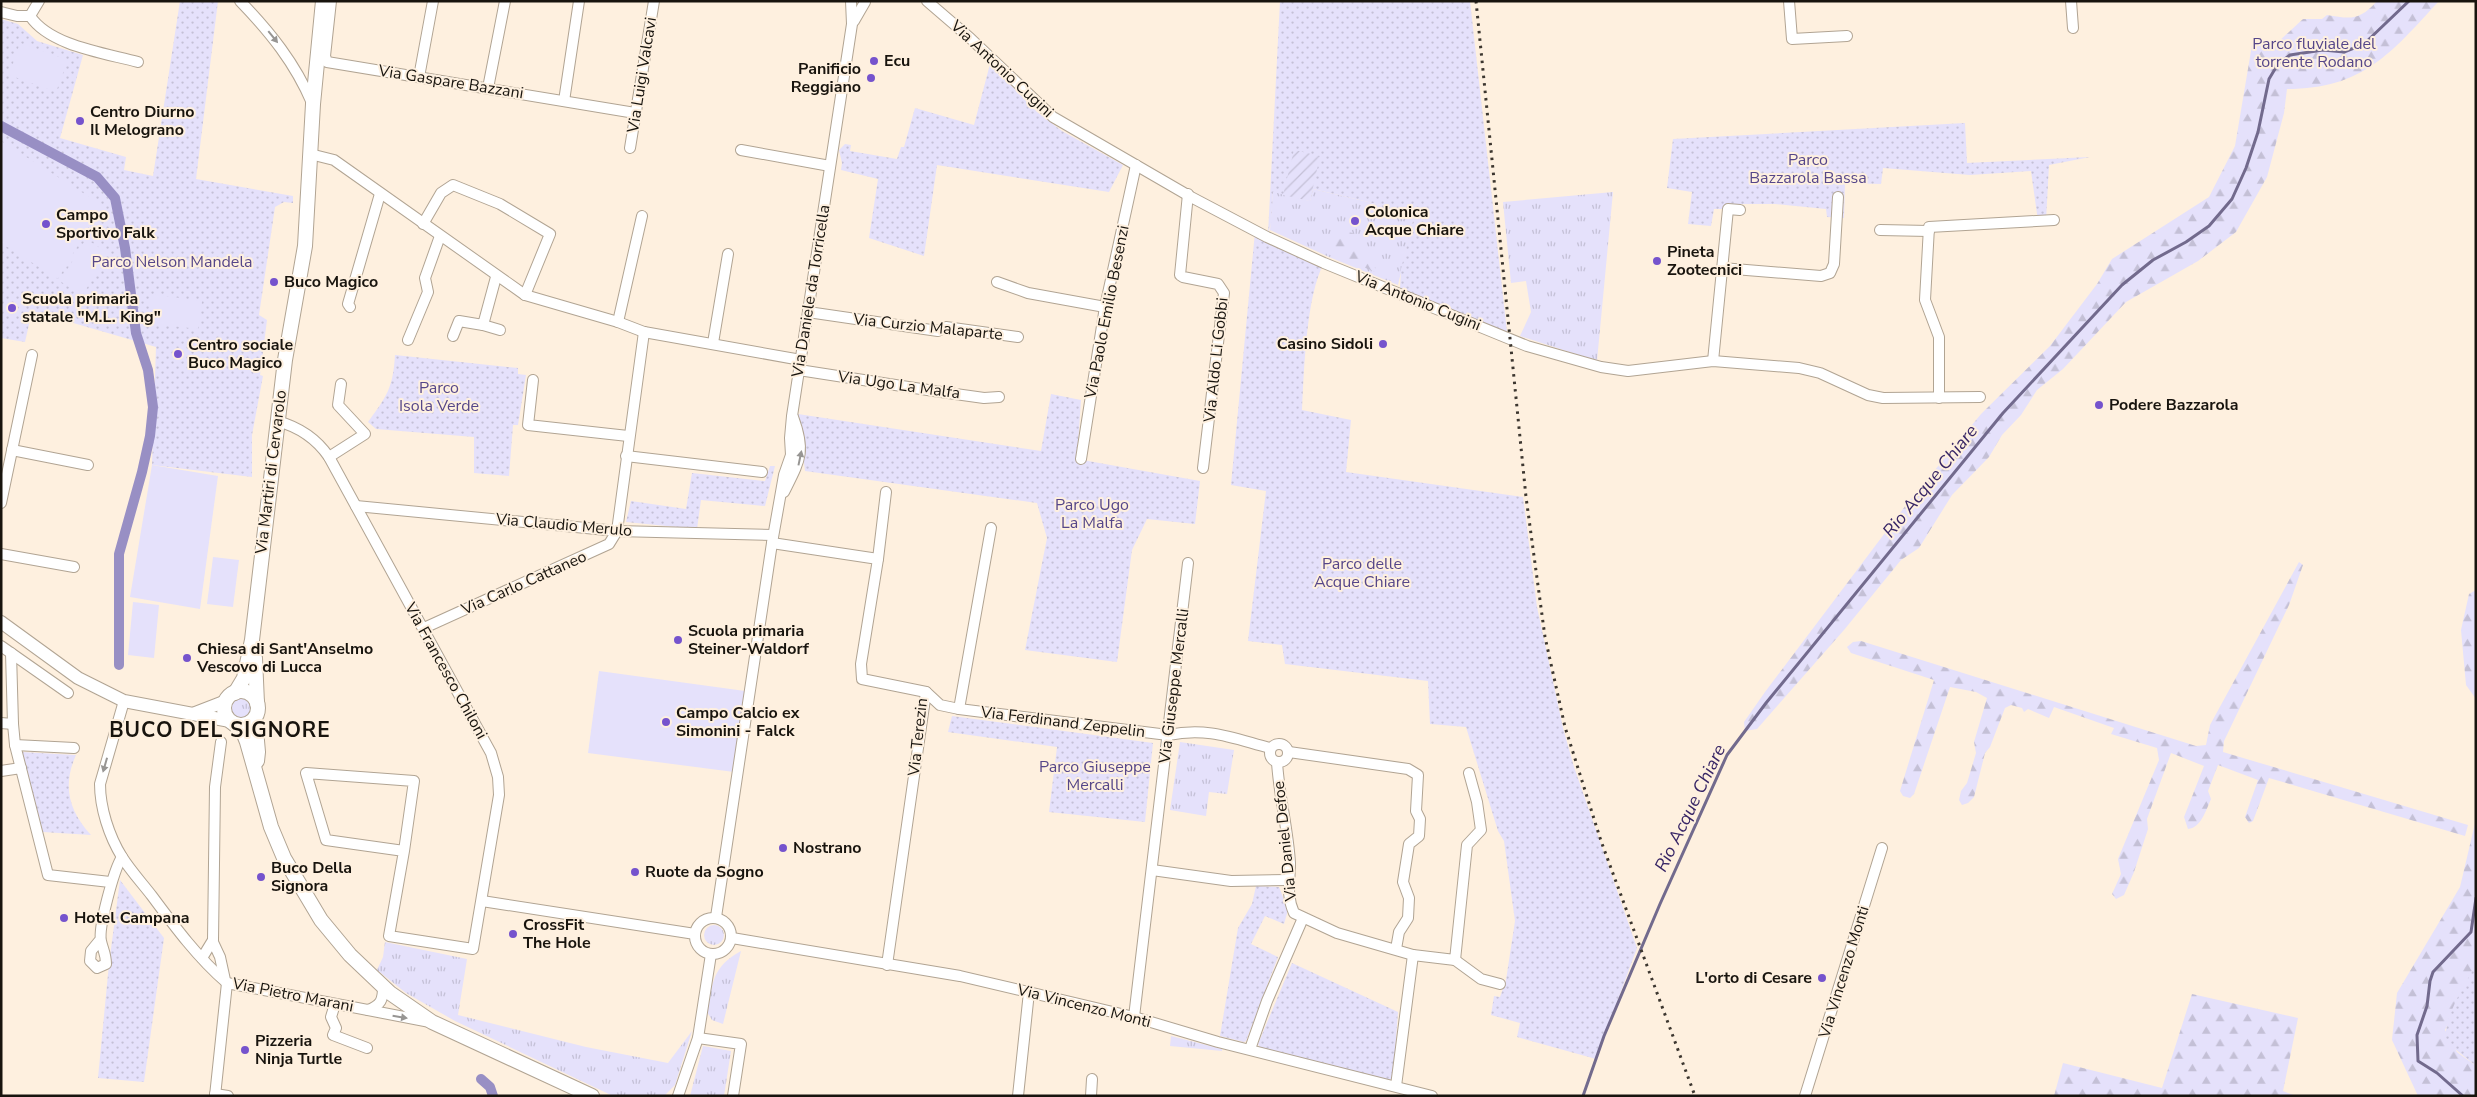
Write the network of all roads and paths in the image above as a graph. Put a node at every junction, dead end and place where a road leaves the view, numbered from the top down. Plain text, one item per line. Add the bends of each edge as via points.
1 (39, 1) edge
2 (240, 1) edge
3 (323, 1) edge
4 (332, 1) edge
5 (433, 1) edge
6 (504, 1) edge
7 (580, 1) edge
8 (654, 1) edge
9 (851, 1) edge
10 (859, 1) edge
11 (865, 1) edge
12 (927, 1) edge
13 (1790, 1) edge
14 (2071, 1) edge
15 (1, 12) edge
16 (30, 16) junction
17 (852, 24) junction
18 (2073, 28) dead end
19 (1847, 36) dead end
20 (138, 62) dead end
21 (419, 77) junction
22 (488, 88) junction
23 (564, 101) junction
24 (313, 104) junction
25 (635, 113) junction
26 (630, 148) dead end
27 (741, 150) dead end
28 (310, 154) junction
29 (1136, 165) junction
30 (830, 166) junction
31 (380, 194) junction
32 (1188, 194) junction
33 (1838, 197) dead end
34 (1740, 210) dead end
35 (642, 216) dead end
36 (2054, 220) dead end
37 (423, 224) junction
38 (1880, 230) dead end
39 (1929, 231) junction
40 (440, 236) junction
41 (728, 254) dead end
42 (1722, 268) junction
43 (496, 276) junction
44 (997, 282) dead end
45 (525, 295) junction
46 (350, 307) dead end
47 (1106, 307) junction
48 (808, 312) junction
49 (618, 322) junction
50 (483, 325) junction
51 (500, 330) dead end
52 (644, 332) junction
53 (453, 336) dead end
54 (1018, 337) dead end
55 (408, 340) dead end
56 (713, 343) junction
57 (32, 355) dead end
58 (1713, 361) junction
59 (800, 365) junction
60 (533, 380) dead end
61 (341, 384) dead end
62 (999, 397) dead end
63 (1980, 397) dead end
64 (1939, 398) junction
65 (277, 421) junction
66 (628, 436) junction
67 (12, 450) junction
68 (626, 456) junction
69 (329, 457) junction
70 (1081, 459) dead end
71 (88, 465) dead end
72 (1203, 468) dead end
73 (762, 472) dead end
74 (886, 492) dead end
75 (1, 502) edge
76 (356, 506) junction
77 (991, 528) dead end
78 (617, 531) junction
79 (773, 539) junction
80 (1, 554) edge
81 (878, 559) junction
82 (1188, 563) dead end
83 (74, 567) dead end
84 (1, 622) edge
85 (424, 628) junction
86 (252, 640) junction
87 (1, 646) edge
88 (12, 653) junction
89 (926, 692) junction
90 (68, 693) dead end
91 (230, 697) junction
92 (124, 701) junction
93 (257, 703) junction
94 (959, 708) junction
95 (195, 713) junction
96 (255, 719) junction
97 (1, 723) edge
98 (232, 723) junction
99 (13, 724) junction
100 (1168, 735) junction
101 (220, 742) dead end
102 (15, 745) junction
103 (74, 748) dead end
104 (1270, 748) junction
105 (1289, 752) junction
106 (1277, 762) junction
107 (256, 767) junction
108 (21, 768) junction
109 (1, 771) edge
110 (1469, 773) dead end
111 (1882, 848) dead end
112 (404, 851) junction
113 (122, 857) junction
114 (1152, 870) junction
115 (1287, 880) junction
116 (110, 882) junction
117 (482, 901) junction
118 (716, 917) junction
119 (1303, 918) junction
120 (695, 934) junction
121 (732, 938) junction
122 (100, 940) dead end
123 (213, 942) junction
124 (1396, 949) junction
125 (711, 954) junction
126 (1414, 955) junction
127 (202, 958) junction
128 (1455, 960) junction
129 (887, 965) junction
130 (226, 982) junction
131 (1500, 984) dead end
132 (383, 986) junction
133 (1029, 992) junction
134 (336, 1004) junction
135 (368, 1010) junction
136 (1134, 1017) junction
137 (432, 1022) junction
138 (698, 1038) junction
139 (366, 1048) dead end
140 (1250, 1049) junction
141 (1092, 1079) dead end
142 (1396, 1086) junction
143 (215, 1095) edge
144 (228, 1096) edge
145 (592, 1096) edge
146 (678, 1096) edge
147 (733, 1096) edge
148 (1018, 1096) edge
149 (1091, 1096) edge
150 (1432, 1096) edge
151 (1805, 1096) edge

1 - 16 street
2 -> 24 street, Via Martiri di Cervarolo via 286,54
3 - 24 main road
4 - 21 street, Via Gaspare Bazzani via 327,62
5 - 21 street
6 - 22 street
7 - 23 street
8 - 25 street, Via Luigi Valcavi
9 - 17 street, Via Daniele da Torricella
10 - 11 street
11 - 17 street, Via Daniele da Torricella
12 - 29 street, Via Antonio Cugini via 1053,118
13 - 19 street via 1792,39
14 - 18 street
15 - 16 street
16 - 20 street via 46,33
17 - 30 street, Via Daniele da Torricella
21 - 22 street, Via Gaspare Bazzani
22 - 23 street, Via Gaspare Bazzani
23 - 25 street, Via Gaspare Bazzani
24 - 28 main road, Via Martiri di Cervarolo
25 - 26 street, Via Luigi Valcavi
27 - 30 street
28 - 31 street, Via Ugo La Malfa via 334,160
28 - 65 main road, Via Martiri di Cervarolo via 305,246
29 - 32 street, Via Antonio Cugini
29 - 47 street, Via Paolo Emilio Besenzi
30 - 48 street, Via Daniele da Torricella
31 - 37 street, Via Ugo La Malfa
31 - 46 street via 348,304
32 - 58 street, Via Antonio Cugini via 1267,237 1324,263 1557,356 1601,368 1628,371
32 - 72 street, Via Aldo Li Gobbi via 1180,275 1218,284 1224,293
33 - 42 street via 1834,264 1830,273 1820,276
34 - 42 street via 1728,209
35 - 49 street
36 - 39 street via 1929,227
37 - 40 street, Via Ugo La Malfa
37 - 45 street via 441,193 453,185 500,204 550,234
38 - 39 street
39 - 64 street via 1925,300 1939,337
40 - 43 street, Via Ugo La Malfa
40 - 55 street via 425,278 428,292
41 - 56 street
42 - 58 street
43 - 45 street, Via Ugo La Malfa
43 - 50 street
44 - 47 street via 1028,293
45 - 49 street, Via Ugo La Malfa
47 - 70 street, Via Paolo Emilio Besenzi
48 - 54 street, Via Curzio Malaparte via 938,331 946,327
48 - 59 street, Via Daniele da Torricella
49 - 52 street, Via Ugo La Malfa
50 - 51 street
50 - 53 street via 459,321
52 - 56 street, Via Ugo La Malfa
52 - 66 street
56 - 59 street, Via Ugo La Malfa
57 - 67 street
58 - 64 street, Via Antonio Cugini via 1820,372 1868,395 1883,398
59 - 62 street, Via Ugo La Malfa via 951,393
59 - 79 street, Via Daniele da Torricella via 792,416 802,452 799,465 781,497
60 - 66 street via 528,425
61 - 69 street via 338,405 365,434
63 - 64 street, Via Antonio Cugini
65 - 69 street, Via Francesco Chiloni via 314,439
65 - 86 main road, Via Martiri di Cervarolo
66 - 68 street
67 - 71 street
67 - 75 street
68 - 73 street
68 - 78 street
69 - 76 street, Via Francesco Chiloni
74 - 81 street, Via Terezin
76 - 78 street, Via Claudio Merulo
76 - 85 street, Via Francesco Chiloni
77 - 94 street, Via Ferdinand Zeppelin
78 - 79 street, Via Claudio Merulo
78 - 85 street, Via Carlo Cattaneo via 610,544
79 - 81 street
79 - 118 street, Via Daniele da Torricella
80 - 83 street
81 - 89 street, Via Terezin via 861,664 862,679
82 - 100 street, Via Giuseppe Mercalli
84 - 92 street via 78,678
85 - 117 street, Via Francesco Chiloni via 491,753 498,777 499,796
86 - 91 main road, Via Martiri di Cervarolo via 244,678
86 - 93 main road, Via Martiri di Cervarolo
87 - 88 street
88 - 90 street
88 - 99 street
89 - 94 street, Via Ferdinand Zeppelin via 940,705
89 - 129 street, Via Terezin
91 - 93 main road via 248,693
91 - 95 street
91 - 98 main road, Via Martiri di Cervarolo via 224,712
92 - 95 street
92 -> 113 street, Via Pietro Marani via 100,784 108,827
93 - 96 main road, Via Martiri di Cervarolo
94 - 100 street, Via Ferdinand Zeppelin
95 - 98 street
96 - 98 main road via 246,725
96 - 107 main road, Via Martiri di Cervarolo
97 - 99 street
98 - 107 main road, Via Martiri di Cervarolo via 243,732
99 - 102 street
100 - 104 street via 1192,731 1230,736
100 - 114 street, Via Giuseppe Mercalli
101 - 123 street via 215,787
102 - 103 street
102 - 108 street
104 - 105 street via 1283,744
104 - 106 street, Via Daniel Defoe via 1270,755
105 - 106 street, Via Daniel Defoe via 1287,758
105 - 124 street via 1408,770 1418,775 1416,810 1420,819 1419,836 1410,844 1403,882 1409,898 1408,918 1399,932
106 - 115 street, Via Daniel Defoe via 1290,864
107 - 132 main road, Via Martiri di Cervarolo via 271,827 293,877 331,934
108 - 109 street
108 - 116 street via 48,875
110 - 128 street via 1482,830 1467,845
111 - 151 street, Via Vincenzo Monti
112 - 112 street via 326,840 306,773 414,781
112 - 117 street via 389,936 474,949
113 - 116 street
113 - 127 street, Via Pietro Marani
114 - 115 street via 1231,881
114 - 136 street, Via Giuseppe Mercalli
115 - 119 street, Via Daniel Defoe via 1288,901 1294,913
116 - 122 street
117 - 120 street
118 - 120 street via 700,923
118 - 121 street via 730,927
119 - 124 street, Via Daniel Defoe via 1337,933
119 - 140 street via 1267,1000
120 - 125 street via 697,945
121 - 125 street via 722,952
121 - 129 street, Via Vincenzo Monti
123 - 127 street
123 - 130 street
124 - 126 street, Via Daniel Defoe
125 - 138 street
126 - 128 street, Via Daniel Defoe
126 - 142 street
127 - 130 street, Via Pietro Marani
128 - 131 street via 1482,979
129 - 133 street, Via Vincenzo Monti via 960,976
130 - 134 street, Via Pietro Marani
130 - 143 street
132 - 135 street via 380,1004
132 - 137 main road, Via Martiri di Cervarolo
133 - 136 street, Via Vincenzo Monti
133 - 148 street
134 - 135 street, Via Pietro Marani
134 - 139 street via 331,1017 336,1028 333,1035
135 -> 137 street, Via Pietro Marani
136 - 140 street, Via Vincenzo Monti
137 - 145 main road, Via Martiri di Cervarolo
138 - 146 street
138 - 147 street via 740,1044
140 - 142 street, Via Vincenzo Monti
141 - 149 street
142 - 150 street, Via Vincenzo Monti
143 - 144 street

